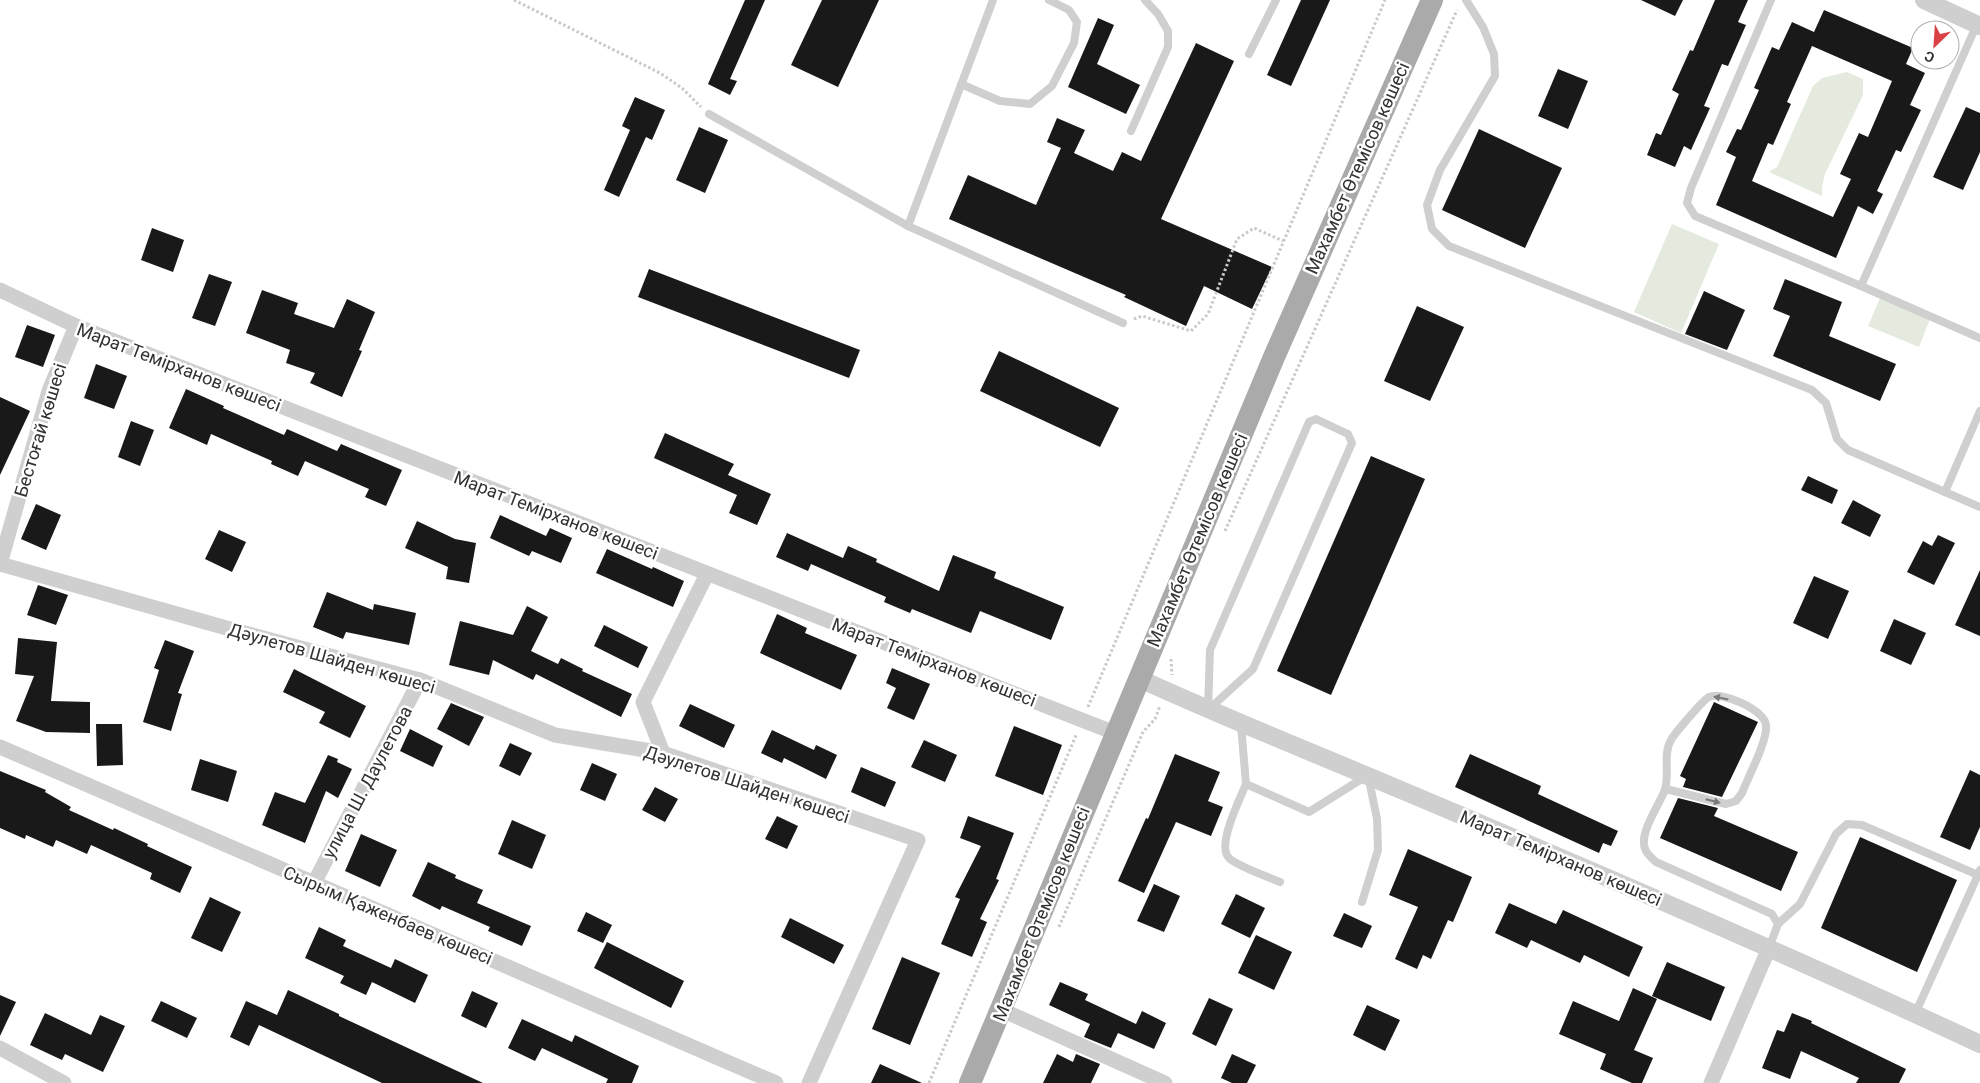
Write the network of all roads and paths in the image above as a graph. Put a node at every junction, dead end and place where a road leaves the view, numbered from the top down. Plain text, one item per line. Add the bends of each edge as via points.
1 (514, 0) edge
2 (992, 0) edge
3 (1049, 0) edge
4 (1144, 0) edge
5 (1276, 0) edge
6 (1385, 0) edge
7 (1432, 0) edge
8 (1466, 0) edge
9 (1771, 0) edge
10 (1924, 0) edge
11 (1458, 9) dead end
12 (1979, 25) edge
13 (1249, 54) dead end
14 (961, 84) junction
15 (709, 114) joint
16 (1131, 131) dead end
17 (908, 226) junction
18 (1284, 241) junction
19 (1861, 286) junction
20 (0, 290) edge
21 (1123, 323) joint
22 (76, 326) junction
23 (1980, 338) edge
24 (1980, 411) edge
25 (1945, 492) junction
26 (1980, 507) edge
27 (1222, 538) dead end
28 (0, 564) edge
29 (707, 574) junction
30 (1172, 654) dead end
31 (1138, 678) junction
32 (420, 680) junction
33 (1166, 691) junction
34 (1208, 710) junction
35 (1082, 720) junction
36 (1241, 723) junction
37 (1115, 733) junction
38 (0, 747) edge
39 (663, 753) junction
40 (1368, 776) junction
41 (1246, 784) junction
42 (1666, 789) junction
43 (1979, 872) edge
44 (1280, 882) dead end
45 (314, 883) junction
46 (1362, 902) dead end
47 (1778, 924) junction
48 (1058, 929) dead end
49 (1769, 948) junction
50 (1002, 1010) junction
51 (1915, 1014) junction
52 (1980, 1044) edge
53 (0, 1048) edge
54 (64, 1083) edge
55 (776, 1083) edge
56 (810, 1083) edge
57 (930, 1083) edge
58 (970, 1083) edge
59 (1165, 1083) edge
60 (1711, 1083) edge

1 - 15 path via 660,73 682,88
2 - 14 lane
3 - 14 lane via 1069,10 1076,22 1074,43 1052,86 1030,104 1000,101
4 - 16 lane via 1168,31 1168,47
5 - 13 lane
6 - 18 path
7 - 31 main road, Махамбет Өтемісов көшесі
8 - 25 lane via 1484,27 1494,54 1495,76 1440,170 1427,205 1432,229 1449,246 1812,390 1826,403 1837,439 1848,450
9 - 19 lane via 1687,202 1695,216
10 - 12 street
11 - 27 path
12 - 19 lane
14 - 17 lane
15 - 17 lane
17 - 21 lane
18 - 21 path via 1254,228 1237,239 1208,314 1191,331 1142,316
18 - 35 path
19 - 23 lane
20 - 22 street, Марат Темірханов көшесі
22 - 28 street, Бестоғай көшесі via 49,391
22 - 29 street, Марат Темірханов көшесі
24 - 25 lane
25 - 26 lane
28 - 32 street, Дәулетов Шайден көшесі
29 - 35 street, Марат Темірханов көшесі
29 - 39 street via 643,702
30 - 33 path via 1173,673
31 - 33 street, Марат Темірханов көшесі
31 - 37 main road, Махамбет Өтемісов көшесі
32 - 39 street, Дәулетов Шайден көшесі via 555,734
32 - 45 street, улица Ш. Даулетова
33 - 34 street, Марат Темірханов көшесі
33 - 48 path via 1155,719 1143,732
34 - 34 lane via 1253,669 1352,443 1348,434 1316,419 1309,422 1210,650
34 - 36 street, Марат Темірханов көшесі
35 - 37 street, Марат Темірханов көшесі
35 - 57 path
36 - 40 street, Марат Темірханов көшесі
36 - 41 lane
37 - 50 main road, Махамбет Өтемісов көшесі
38 - 45 street, Сырым Қаженбаев көшесі
39 - 56 street, Дәулетов Шайден көшесі via 918,840
40 - 41 lane via 1309,812
40 - 46 lane via 1377,819 1378,850
40 - 49 street, Марат Темірханов көшесі
41 - 44 lane via 1224,840 1225,850 1229,859
42 -> 42 lane via 1726,804 1736,801 1766,735 1762,716 1718,695 1708,697 1667,749
42 - 47 lane via 1642,838 1645,851 1656,862 1772,914
43 - 47 lane via 1862,825 1847,824 1836,834 1800,904
43 - 51 lane
45 - 55 street, Сырым Қаженбаев көшесі
47 - 49 lane
49 - 51 street, Марат Темірханов көшесі
49 - 60 street
50 - 58 main road, Махамбет Өтемісов көшесі
50 - 59 street
51 - 52 street, Марат Темірханов көшесі
53 - 54 street

